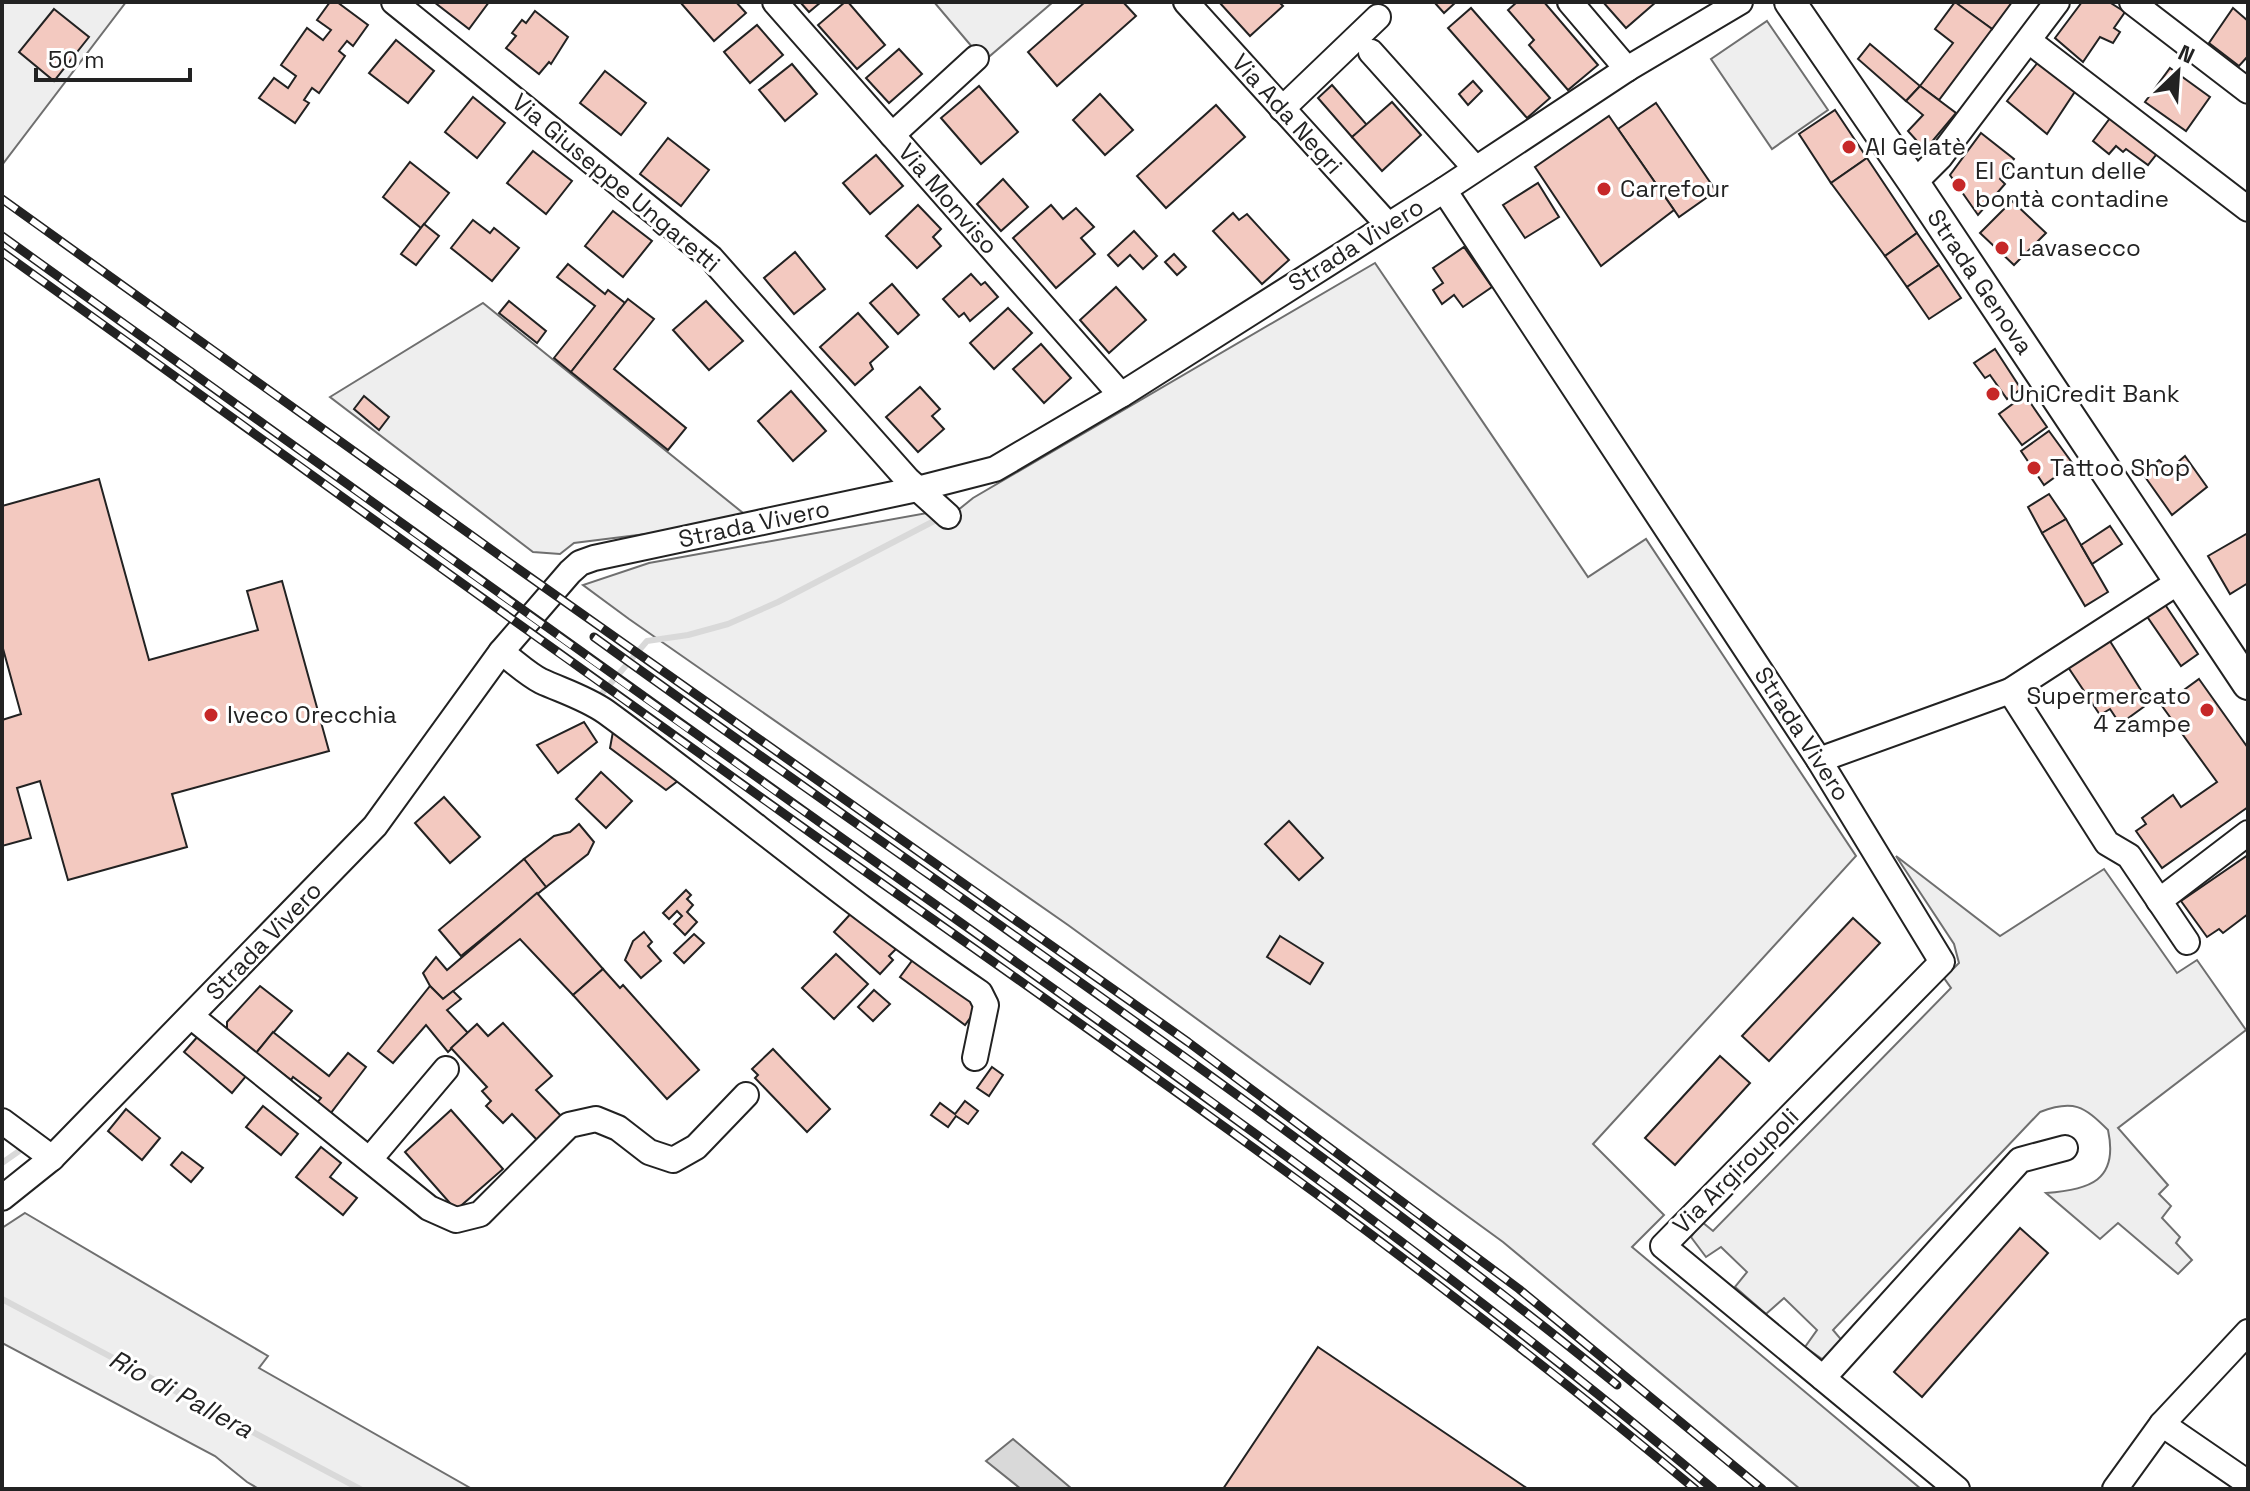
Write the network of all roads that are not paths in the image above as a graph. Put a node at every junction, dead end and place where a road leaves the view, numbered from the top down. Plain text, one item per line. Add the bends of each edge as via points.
1 (394, 2) edge
2 (775, 2) edge
3 (1186, 2) edge
4 (1570, 2) edge
5 (1740, 2) edge
6 (1790, 2) edge
7 (2057, 2) edge
8 (2132, 2) edge
9 (1378, 17) dead end
10 (2029, 41) junction
11 (1371, 52) dead end
12 (976, 58) dead end
13 (1627, 69) junction
14 (2248, 91) edge
15 (1282, 109) junction
16 (892, 135) junction
17 (1475, 168) junction
18 (1914, 183) junction
19 (1444, 190) junction
20 (2248, 209) edge
21 (1388, 225) junction
22 (1121, 395) junction
23 (917, 489) junction
24 (948, 516) dead end
25 (2180, 581) junction
26 (501, 652) junction
27 (2248, 684) edge
28 (2010, 691) junction
29 (1819, 760) junction
30 (2248, 833) edge
31 (2159, 901) junction
32 (2187, 942) dead end
33 (1942, 962) joint
34 (192, 1017) junction
35 (975, 1058) dead end
36 (446, 1069) dead end
37 (746, 1095) dead end
38 (2, 1121) edge
39 (2065, 1148) dead end
40 (52, 1158) junction
41 (370, 1159) junction
42 (2, 1198) edge
43 (2248, 1332) edge
44 (1823, 1378) junction
45 (2162, 1424) junction
46 (2248, 1483) edge
47 (1957, 1489) edge
48 (2115, 1489) edge

1 - 23 street, Via Giuseppe Ungaretti via 711,258
2 - 16 street, Via Monviso
3 - 15 street, Via Ada Negri
4 - 13 street
5 - 13 street, Strada Vivero
6 - 18 main road, Strada Genova
7 - 10 street
8 - 14 street
9 - 15 street
10 - 18 street
10 - 20 street
11 - 17 street
12 - 16 street
13 - 17 street, Strada Vivero
15 - 21 street, Via Ada Negri
16 - 22 street, Via Monviso
17 - 19 street, Strada Vivero
18 - 25 main road, Strada Genova
19 - 21 street, Strada Vivero
19 - 29 street, Strada Vivero
21 - 22 street, Strada Vivero
22 - 23 street, Strada Vivero via 995,469
23 - 24 street, Via Giuseppe Ungaretti
23 - 26 street, Strada Vivero via 580,563
25 - 27 main road, Strada Genova
25 - 28 street
26 - 34 street, Strada Vivero via 375,826
26 - 35 street via 538,680 601,709 899,938 980,993 986,1005
28 - 29 street
28 - 31 street via 2107,843 2129,856
29 - 33 street, Strada Vivero
30 - 31 street
31 - 32 street
33 - 44 street, Via Argiroupoli via 1663,1246
34 - 40 street, Strada Vivero
34 - 41 street, Strada Vivero
36 - 41 street
37 - 41 street, Strada Vivero via 696,1147 673,1160 649,1152 596,1119 569,1125 480,1214 456,1220 429,1208
38 - 40 street
39 - 44 street via 2020,1160
40 - 42 street, Strada Vivero
43 - 45 street
44 - 47 street, Via Argiroupoli
45 - 46 street
45 - 48 street

